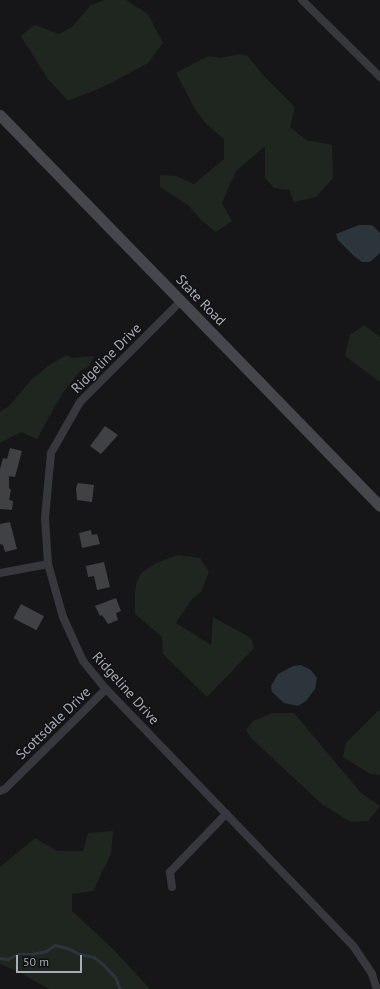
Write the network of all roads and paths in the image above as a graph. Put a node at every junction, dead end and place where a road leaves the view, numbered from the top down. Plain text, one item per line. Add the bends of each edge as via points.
1 (302, 0) edge
2 (380, 77) edge
3 (0, 115) edge
4 (181, 301) junction
5 (380, 506) edge
6 (48, 564) junction
7 (0, 573) edge
8 (106, 689) junction
9 (0, 791) edge
10 (226, 814) junction
11 (172, 887) dead end
12 (377, 989) edge

1 - 2 street
3 - 4 main road, State Road
4 - 5 main road, State Road
4 - 6 street, Ridgeline Drive via 80,402 51,453 45,518
6 - 7 street
6 - 8 street, Ridgeline Drive via 63,617 83,661
8 - 9 street, Scottsdale Drive via 5,789
8 - 10 street, Ridgeline Drive
10 - 11 street via 170,872
10 - 12 street, Ridgeline Drive via 354,946 372,974

